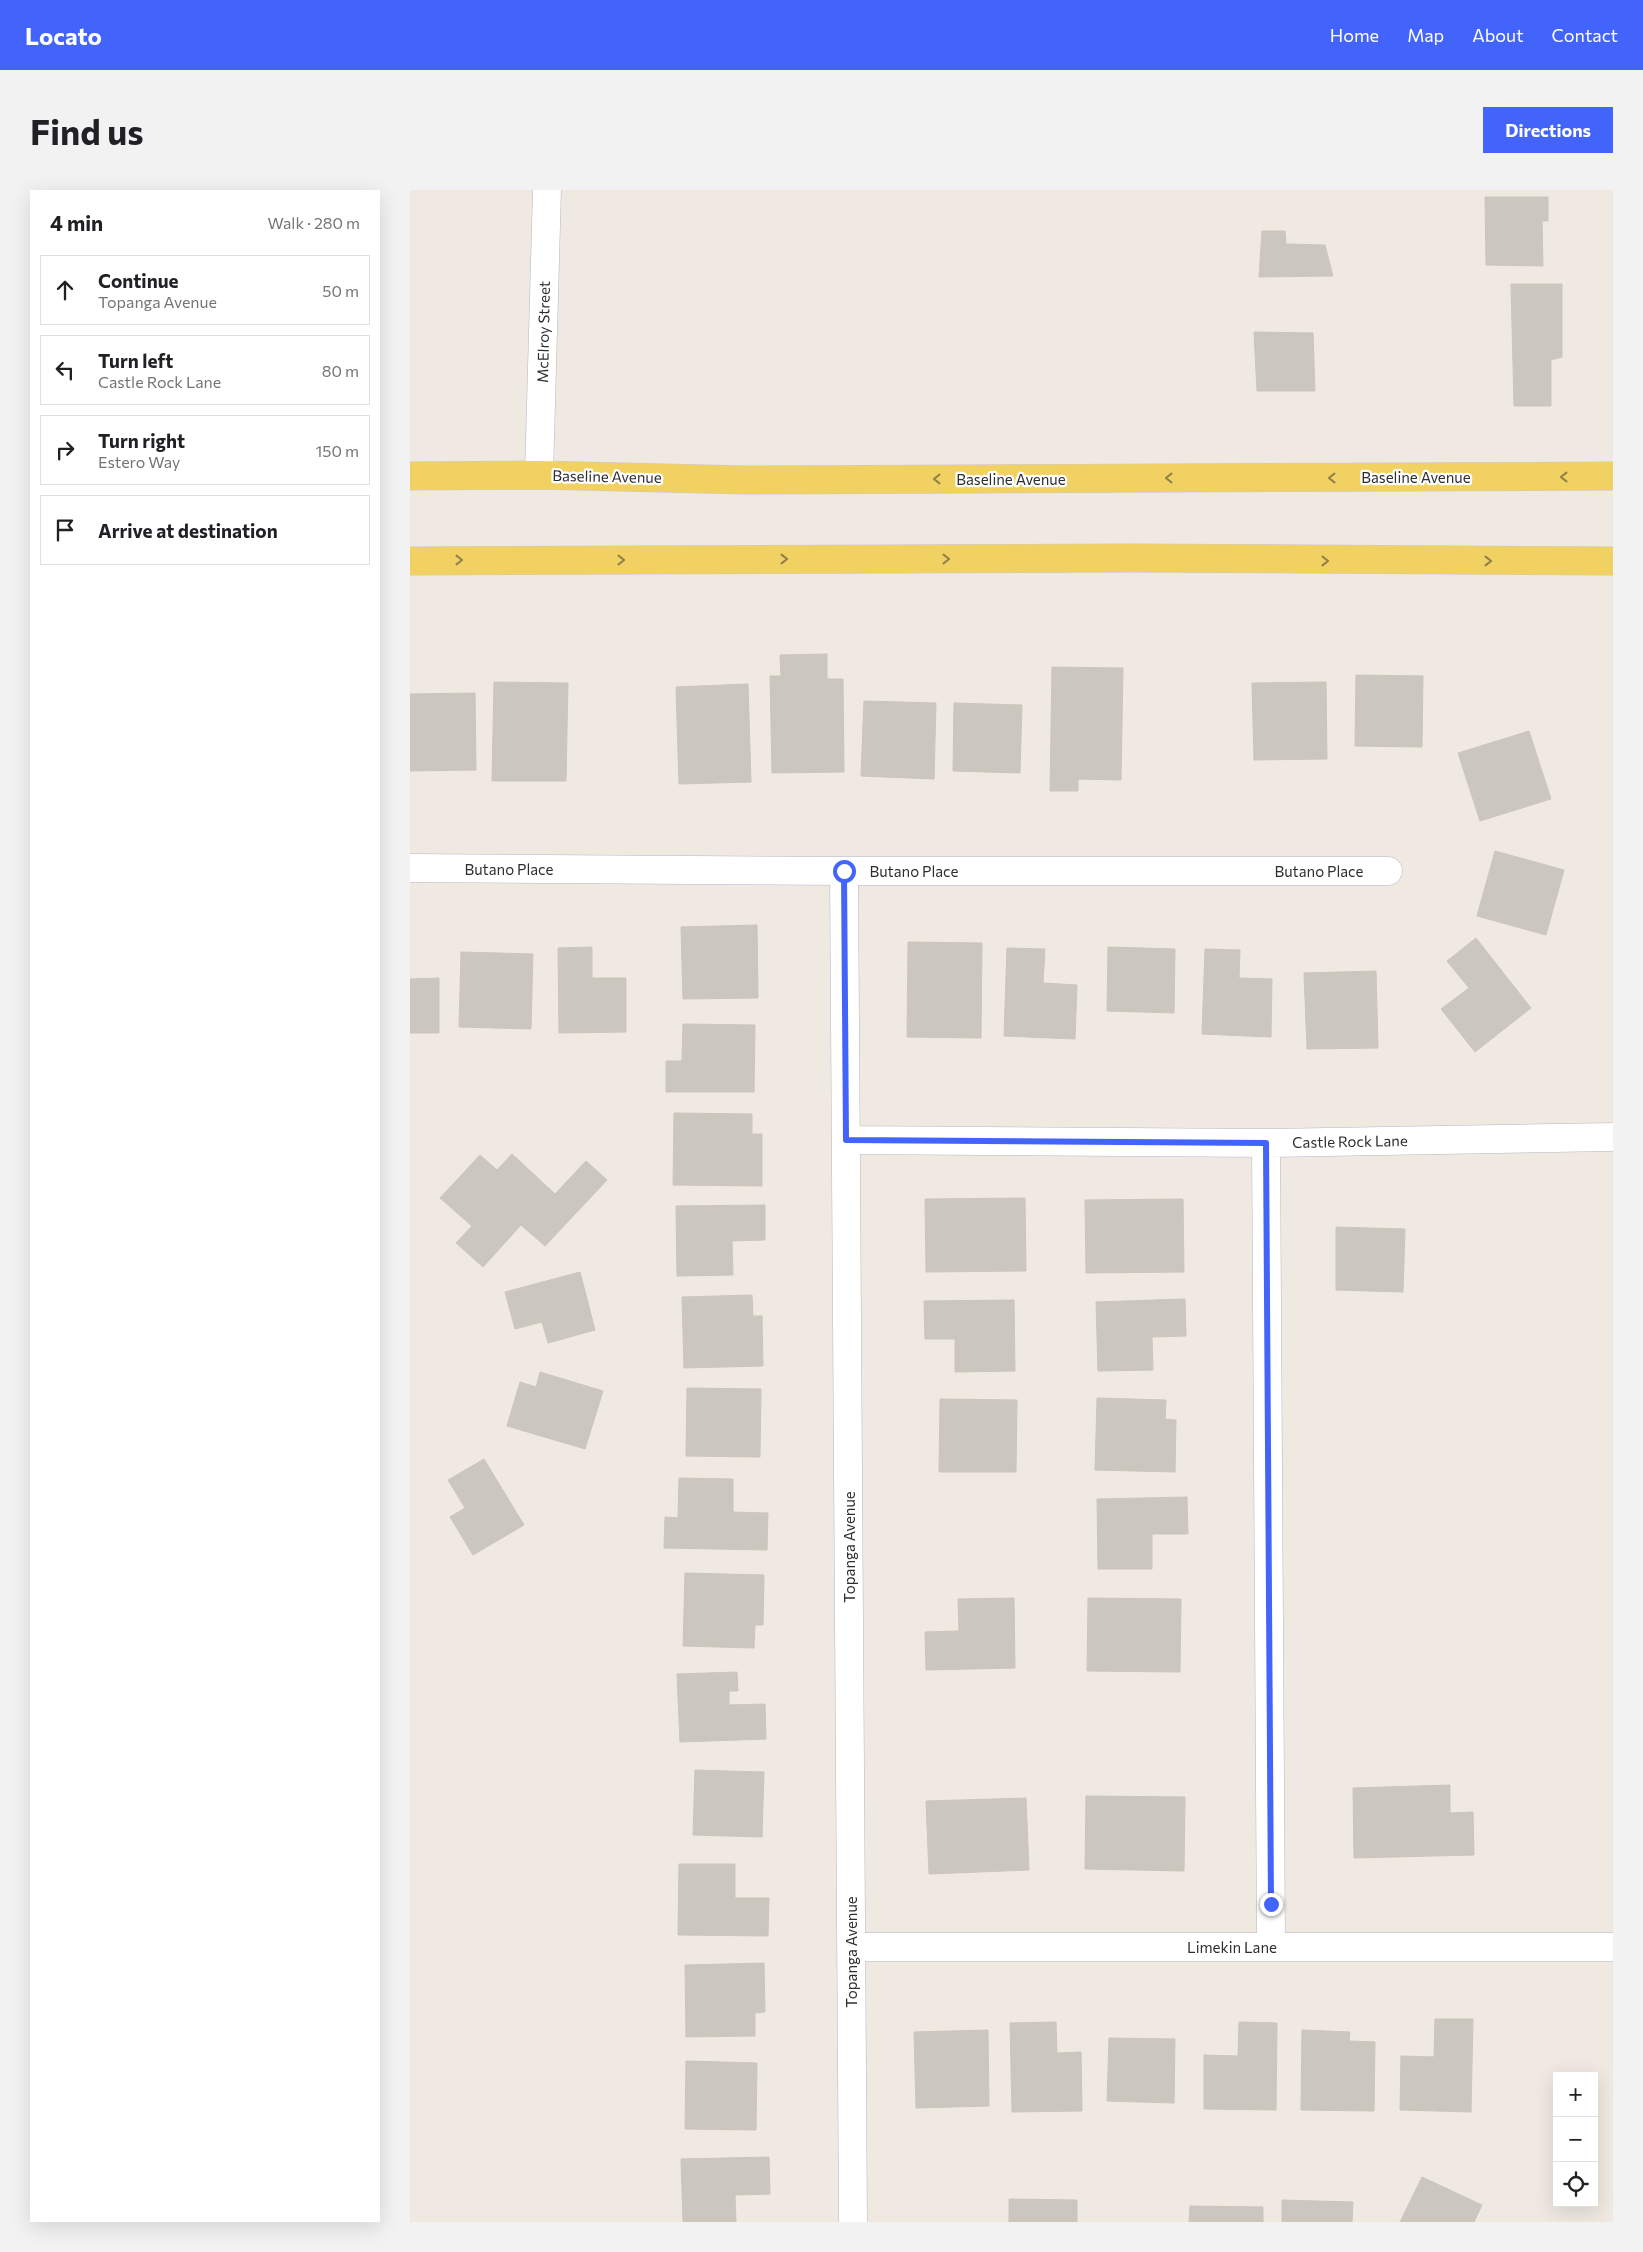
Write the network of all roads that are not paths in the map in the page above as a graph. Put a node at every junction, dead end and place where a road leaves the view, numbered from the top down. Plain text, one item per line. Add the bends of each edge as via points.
1 (547, 190) edge
2 (539, 475) junction
3 (410, 476) edge
4 (1613, 476) edge
5 (410, 560) edge
6 (1613, 561) edge
7 (410, 868) edge
8 (844, 871) junction
9 (1388, 871) dead end
10 (1613, 1137) edge
11 (846, 1140) junction
12 (1266, 1143) junction
13 (851, 1947) junction
14 (1613, 1947) edge
15 (1271, 1948) junction
16 (853, 2222) edge

1 - 2 street, McElroy Street
2 - 3 main road, Baseline Avenue
4 -> 2 main road, Baseline Avenue via 745,480
5 -> 6 main road via 1132,558
7 - 8 street, Butano Place
8 - 9 street, Butano Place
8 - 11 street, Topanga Avenue
10 - 12 street, Castle Rock Lane
11 - 12 street, Castle Rock Lane
11 - 13 street, Topanga Avenue
12 - 15 street
13 - 15 street, Limekin Lane
13 - 16 street, Topanga Avenue
14 - 15 street, Limekin Lane

